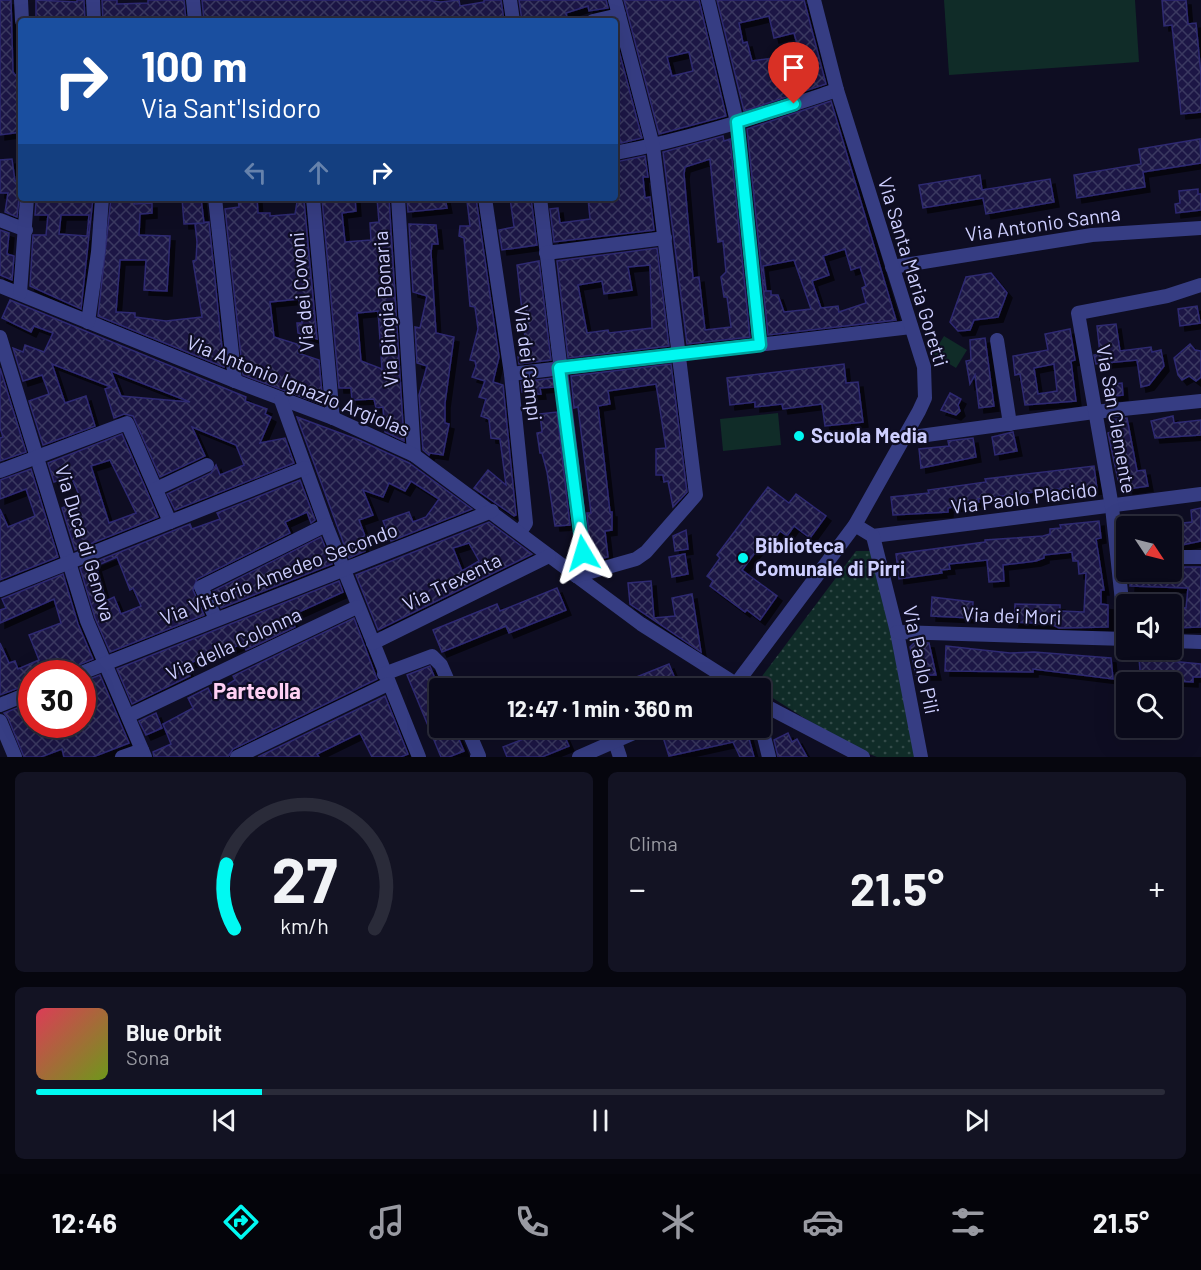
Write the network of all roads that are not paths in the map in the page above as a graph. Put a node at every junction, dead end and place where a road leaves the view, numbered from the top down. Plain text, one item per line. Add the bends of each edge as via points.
1 (21, 0) edge
2 (93, 0) edge
3 (193, 0) edge
4 (510, 0) edge
5 (615, 0) edge
6 (708, 0) edge
7 (814, 0) edge
8 (619, 15) junction
9 (22, 18) edge
10 (94, 18) edge
11 (195, 18) edge
12 (513, 18) edge
13 (606, 18) edge
14 (837, 90) junction
15 (737, 122) junction
16 (653, 146) junction
17 (618, 152) edge
18 (27, 201) edge
19 (102, 201) edge
20 (215, 201) edge
21 (313, 201) edge
22 (398, 201) edge
23 (485, 201) edge
24 (540, 201) edge
25 (0, 220) edge
26 (1201, 228) edge
27 (26, 230) junction
28 (665, 238) junction
29 (546, 253) junction
30 (892, 267) junction
31 (1201, 285) edge
32 (0, 286) edge
33 (20, 293) junction
34 (88, 322) junction
35 (911, 327) junction
36 (0, 337) edge
37 (997, 340) dead end
38 (760, 345) junction
39 (2, 353) edge
40 (678, 355) junction
41 (559, 368) junction
42 (511, 374) junction
43 (235, 381) junction
44 (281, 400) junction
45 (1201, 401) edge
46 (1094, 412) junction
47 (333, 418) junction
48 (1010, 424) junction
49 (905, 438) junction
50 (414, 454) junction
51 (38, 457) junction
52 (207, 465) dead end
53 (305, 468) junction
54 (0, 471) edge
55 (156, 489) junction
56 (1201, 495) edge
57 (1112, 507) junction
58 (492, 511) junction
59 (171, 522) junction
60 (326, 525) junction
61 (855, 525) junction
62 (1116, 525) edge
63 (520, 532) junction
64 (873, 536) junction
65 (549, 555) junction
66 (1201, 556) edge
67 (1182, 557) edge
68 (70, 562) junction
69 (344, 570) junction
70 (576, 576) junction
71 (0, 590) edge
72 (357, 607) junction
73 (216, 619) junction
74 (897, 632) junction
75 (1116, 639) edge
76 (1182, 641) edge
77 (1201, 642) edge
78 (373, 643) junction
79 (106, 663) junction
80 (96, 667) edge
81 (447, 678) edge
82 (720, 678) edge
83 (742, 678) edge
84 (386, 679) junction
85 (18, 698) edge
86 (0, 705) edge
87 (771, 710) edge
88 (128, 716) junction
89 (0, 721) edge
90 (471, 738) edge
91 (624, 738) edge
92 (764, 738) edge
93 (615, 742) junction
94 (143, 753) edge
95 (844, 753) edge
96 (15, 757) edge
97 (122, 757) edge
98 (237, 757) edge
99 (418, 757) edge
100 (477, 757) edge
101 (579, 757) edge
102 (620, 757) edge
103 (769, 757) edge
104 (863, 757) edge
105 (921, 757) edge

1 - 9 street
2 - 10 street
3 - 11 street
4 - 12 street
5 - 8 street
6 - 15 street
7 - 14 street, Via Santa Maria Goretti
8 - 13 street
8 - 16 street
14 - 15 street
14 - 30 street, Via Santa Maria Goretti
15 - 16 street
15 - 38 street
16 - 17 street
16 - 28 street
18 - 27 street
19 - 34 street
20 - 43 street
21 - 47 street, Via dei Covoni
22 - 50 street, Via Bingia Bonaria
23 - 42 street, Via dei Campi
24 - 29 street
25 - 27 street
26 - 30 street, Via Antonio Sanna via 1092,235
27 - 33 street
28 - 29 street
28 - 40 street
29 - 41 street
30 - 35 street, Via Santa Maria Goretti
31 - 46 street, Via San Clemente via 1167,296 1078,313
32 - 33 street, Via Antonio Ignazio Argiolas
33 - 34 street, Via Antonio Ignazio Argiolas
34 - 43 street, Via Antonio Ignazio Argiolas
35 - 38 street
35 - 49 street, Via Santa Maria Goretti via 926,382 925,398
36 - 39 street, Via Duca di Genova
37 - 48 street
38 - 40 street
39 - 51 street, Via Duca di Genova
40 - 41 street
40 - 70 street via 696,495 636,559
41 - 42 street
41 - 70 street via 583,553
42 - 63 street, Via dei Campi via 526,523
43 - 44 street, Via Antonio Ignazio Argiolas
44 - 47 street, Via Antonio Ignazio Argiolas
44 - 53 street
45 - 46 street
46 - 48 street
46 - 57 street, Via San Clemente
47 - 50 street, Via Antonio Ignazio Argiolas
48 - 49 street
49 - 61 street, Via Santa Maria Goretti
50 - 58 street, Via Antonio Ignazio Argiolas
51 - 54 street
51 - 55 street via 127,423
51 - 68 street, Via Duca di Genova
52 - 55 street
53 - 59 street
53 - 60 street
55 - 59 street
56 - 57 street, Via Paolo Placido
57 - 62 street, Via San Clemente
57 - 64 street, Via Paolo Placido
58 - 63 street, Via Antonio Ignazio Argiolas
58 - 69 street, Via Vittorio Amedeo Secondo
59 - 68 street
60 - 69 street
60 - 73 street via 201,587
61 - 64 street
61 - 83 street, Via Santa Maria Goretti
63 - 65 street, Via Antonio Ignazio Argiolas
64 - 74 street, Via Paolo Pili
65 - 70 street, Via Antonio Ignazio Argiolas
65 - 78 street, Via Trexenta
66 - 67 street
68 - 71 street
68 - 79 street, Via Duca di Genova via 87,621
69 - 72 street
69 - 73 street, Via Vittorio Amedeo Secondo
70 - 82 street, Via Antonio Ignazio Argiolas via 638,628
72 - 78 street
72 - 88 street, Via della Colonna
73 - 79 street, Via Vittorio Amedeo Secondo
74 - 75 street, Via dei Mori
74 - 105 street, Via Paolo Pili
76 - 77 street
78 - 84 street
79 - 80 street, Via Vittorio Amedeo Secondo
79 - 88 street, Via Duca di Genova
81 - 84 street via 432,656
84 - 98 street
84 - 99 street
85 - 86 street
87 - 95 street
88 - 94 street, Via Duca di Genova
89 - 96 street
90 - 100 street
91 - 93 street
92 - 103 street
93 - 101 street
93 - 102 street
94 - 97 street
95 - 104 street

